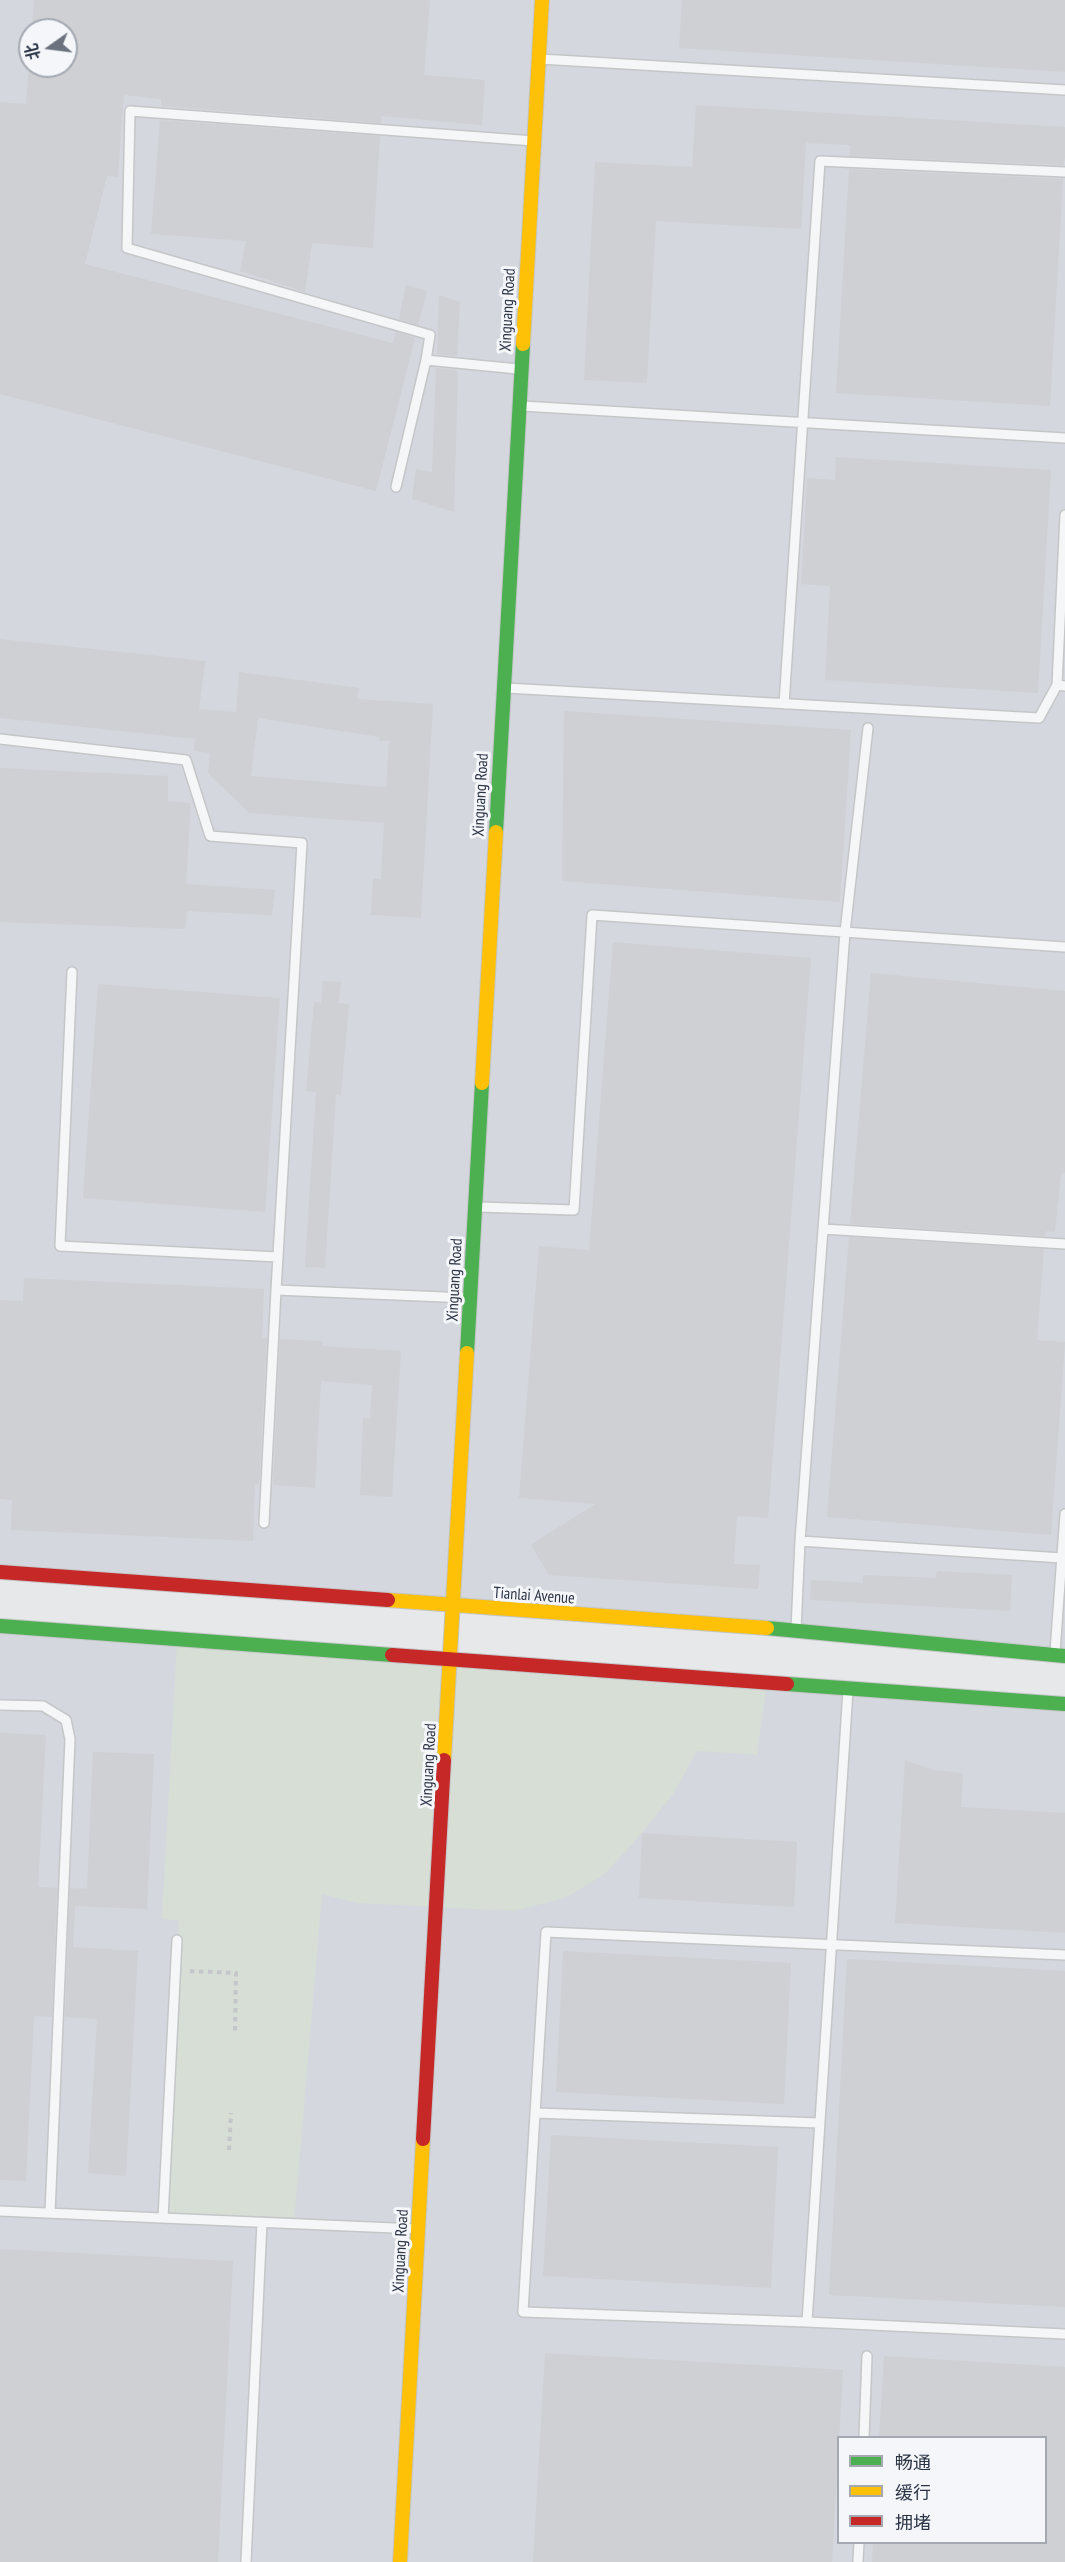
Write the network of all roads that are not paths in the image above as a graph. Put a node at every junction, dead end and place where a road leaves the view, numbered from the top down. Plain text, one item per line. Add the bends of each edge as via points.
1 (542, 0) edge
2 (538, 58) junction
3 (1065, 90) edge
4 (534, 141) junction
5 (1065, 172) edge
6 (426, 360) junction
7 (521, 369) junction
8 (519, 406) junction
9 (802, 423) junction
10 (1065, 438) edge
11 (396, 488) dead end
12 (1065, 515) edge
13 (1061, 685) edge
14 (503, 688) junction
15 (784, 704) junction
16 (868, 728) dead end
17 (0, 739) edge
18 (844, 932) junction
19 (1065, 947) edge
20 (72, 972) dead end
21 (475, 1207) junction
22 (823, 1229) junction
23 (1065, 1244) edge
24 (278, 1257) junction
25 (276, 1290) junction
26 (470, 1299) junction
27 (1065, 1514) edge
28 (264, 1523) dead end
29 (800, 1541) junction
30 (1062, 1558) junction
31 (0, 1572) edge
32 (453, 1607) junction
33 (0, 1626) edge
34 (796, 1630) junction
35 (1060, 1655) edge
36 (452, 1658) junction
37 (848, 1688) junction
38 (1065, 1704) edge
39 (0, 1705) edge
40 (177, 1940) dead end
41 (831, 1945) junction
42 (1065, 1955) edge
43 (535, 2113) junction
44 (820, 2124) junction
45 (0, 2211) edge
46 (50, 2213) junction
47 (163, 2218) junction
48 (262, 2222) junction
49 (419, 2229) junction
50 (807, 2322) junction
51 (1065, 2334) edge
52 (867, 2356) dead end
53 (864, 2436) edge
54 (859, 2544) edge
55 (246, 2562) edge
56 (400, 2562) edge
57 (858, 2562) edge

1 - 2 street, Xinguang Road
2 - 3 lane
2 - 4 street, Xinguang Road
4 - 6 lane via 130,111 127,248 430,335
4 - 7 street, Xinguang Road
5 - 9 lane via 820,160
6 - 7 lane
6 - 11 lane
7 - 8 street, Xinguang Road
8 - 9 lane
8 - 14 street, Xinguang Road
9 - 10 lane
9 - 15 lane
12 - 13 lane
13 - 15 lane via 1039,718
14 - 15 lane
14 - 21 street, Xinguang Road
16 - 18 lane
17 - 24 lane via 186,760 210,836 302,843
18 - 19 lane
18 - 21 lane via 592,915 574,1210
18 - 22 lane
20 - 24 lane via 60,1246
21 - 26 street, Xinguang Road
22 - 23 lane
22 - 29 lane
24 - 25 lane
25 - 26 lane
25 - 28 lane
26 - 32 street, Xinguang Road
27 - 30 lane
29 - 30 lane
29 - 34 lane
30 - 35 lane
31 - 32 street, Tianlai Avenue
32 - 34 street, Tianlai Avenue
32 - 36 street, Xinguang Road
33 - 36 street
34 - 35 street, Tianlai Avenue
36 - 37 street
36 - 49 street, Xinguang Road
37 - 38 street
37 - 41 lane
39 - 46 lane via 43,1706 66,1720 70,1739
40 - 47 lane
41 - 42 lane
41 - 43 lane via 546,1932
41 - 44 lane
43 - 44 lane
43 - 50 lane via 523,2312
44 - 50 lane
45 - 46 lane
46 - 47 lane
47 - 48 lane
48 - 49 lane
48 - 55 lane
49 - 56 street, Xinguang Road
50 - 51 lane
52 - 53 lane
54 - 57 lane

